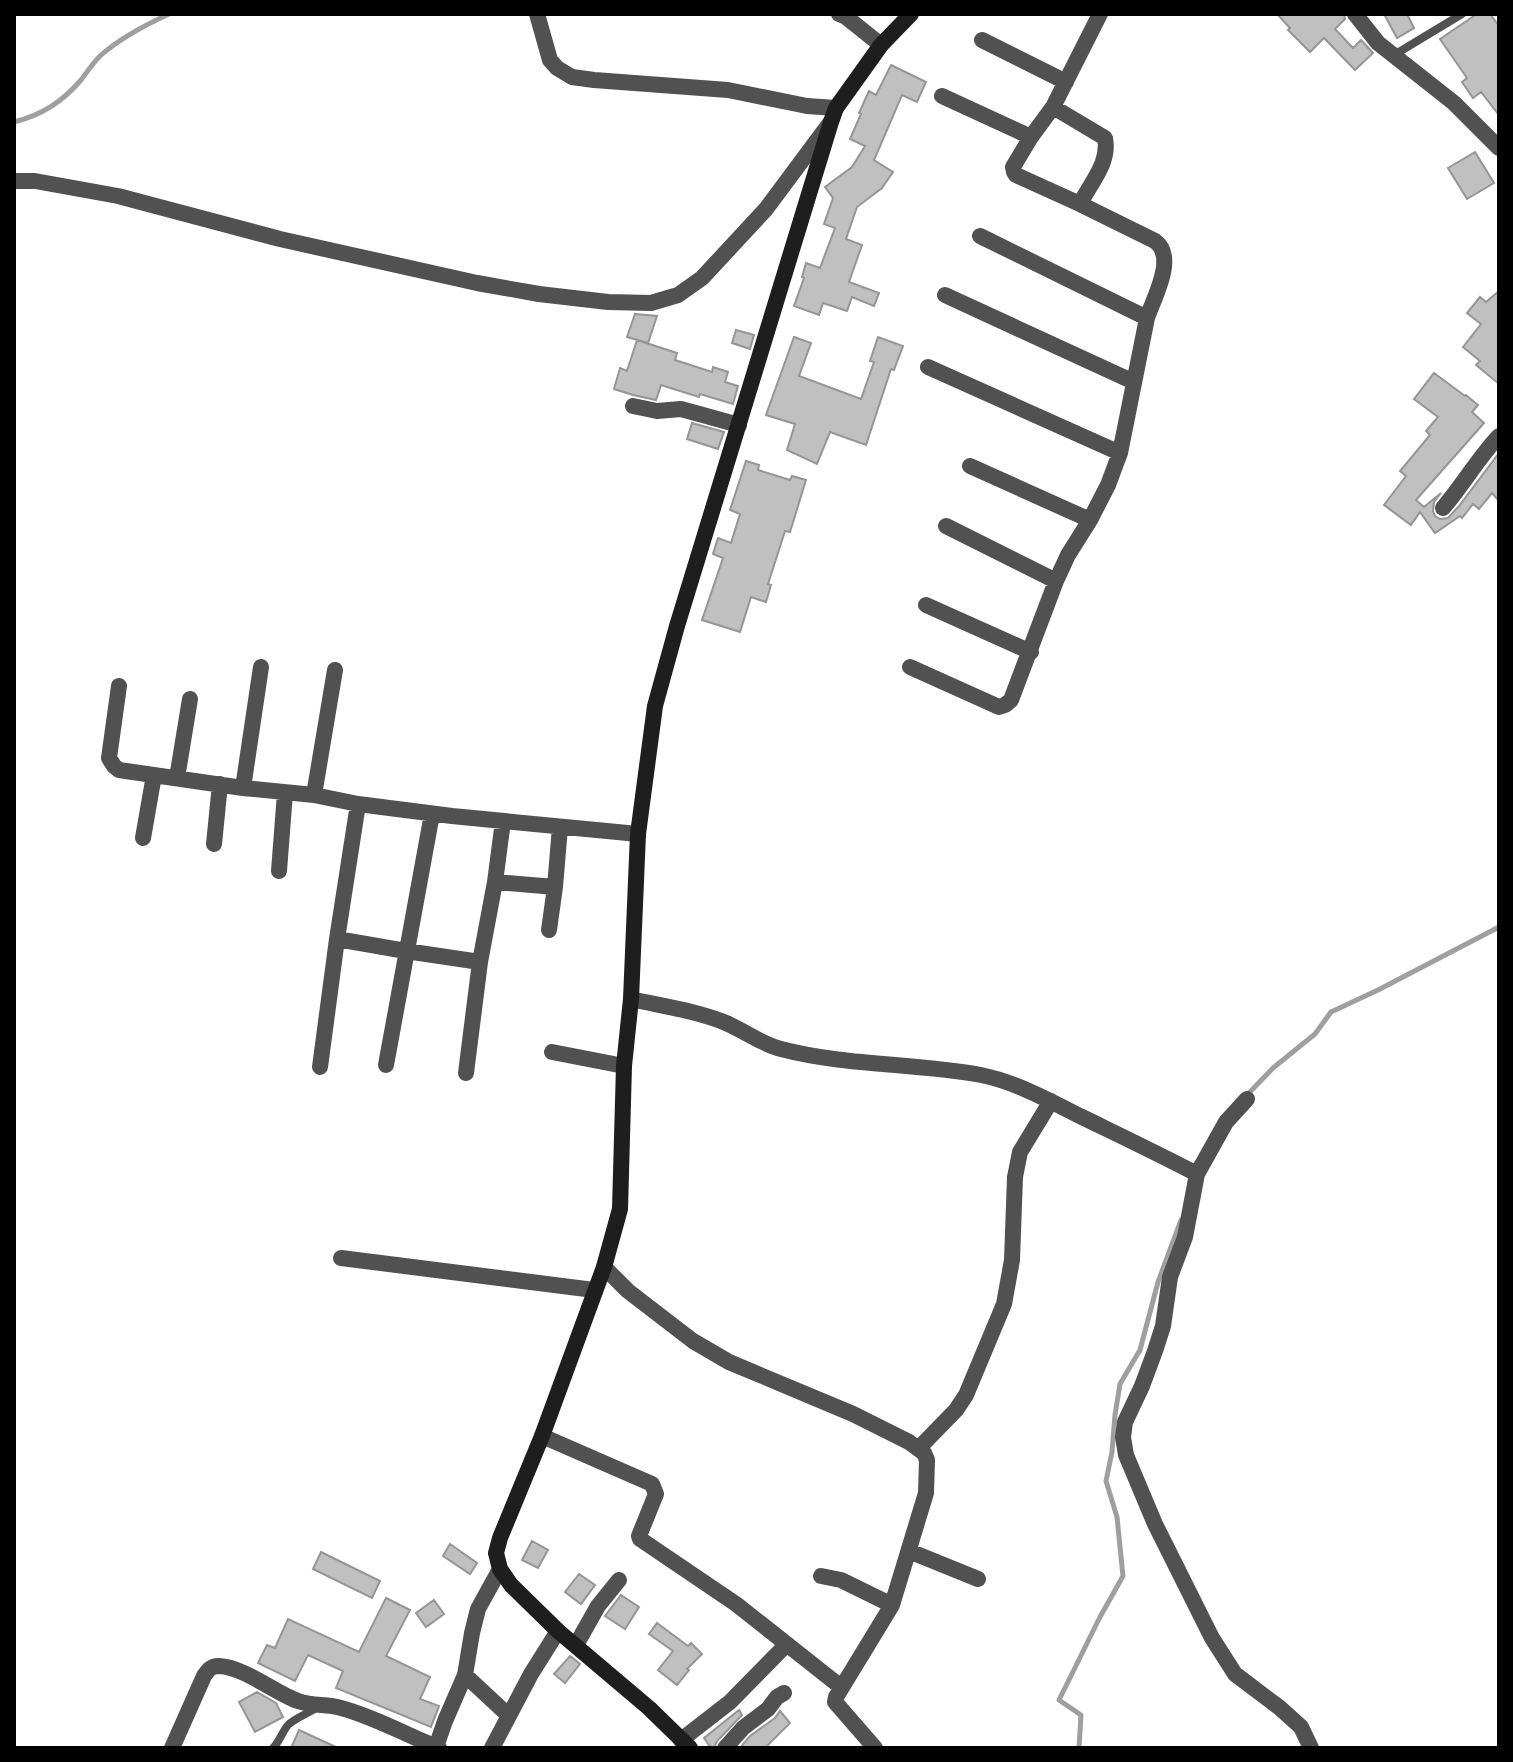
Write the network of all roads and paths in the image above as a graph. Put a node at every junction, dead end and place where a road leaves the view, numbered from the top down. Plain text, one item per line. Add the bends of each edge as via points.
1 (537, 14) edge
2 (839, 14) edge
3 (911, 14) edge
4 (1100, 14) edge
5 (1355, 14) edge
6 (1462, 14) edge
7 (982, 40) dead end
8 (881, 45) junction
9 (1394, 56) junction
10 (1066, 82) junction
11 (942, 96) dead end
12 (1053, 107) junction
13 (833, 115) junction
14 (1031, 137) junction
15 (1499, 148) edge
16 (14, 181) edge
17 (1080, 204) junction
18 (980, 236) dead end
19 (945, 295) dead end
20 (1147, 318) junction
21 (928, 367) dead end
22 (1134, 382) junction
23 (633, 406) dead end
24 (739, 425) junction
25 (1499, 436) edge
26 (1120, 453) junction
27 (970, 466) dead end
28 (1443, 508) dead end
29 (1090, 520) junction
30 (946, 526) dead end
31 (1056, 581) junction
32 (926, 605) dead end
33 (1031, 652) junction
34 (261, 667) dead end
35 (910, 667) dead end
36 (335, 670) dead end
37 (119, 686) dead end
38 (190, 699) dead end
39 (154, 775) junction
40 (177, 778) junction
41 (220, 784) junction
42 (243, 788) junction
43 (285, 793) junction
44 (314, 795) junction
45 (358, 804) junction
46 (432, 814) junction
47 (503, 821) junction
48 (560, 827) junction
49 (638, 834) junction
50 (143, 838) dead end
51 (214, 844) dead end
52 (279, 871) dead end
53 (495, 882) junction
54 (555, 887) junction
55 (549, 930) dead end
56 (337, 939) junction
57 (406, 951) junction
58 (480, 962) junction
59 (631, 999) junction
60 (552, 1052) dead end
61 (386, 1065) dead end
62 (624, 1066) junction
63 (320, 1067) dead end
64 (466, 1073) dead end
65 (1247, 1099) dead end
66 (1051, 1101) junction
67 (1197, 1174) junction
68 (341, 1258) dead end
69 (604, 1267) junction
70 (594, 1290) junction
71 (542, 1436) junction
72 (919, 1448) junction
73 (909, 1551) junction
74 (500, 1569) junction
75 (821, 1576) dead end
76 (978, 1579) dead end
77 (619, 1580) dead end
78 (892, 1605) junction
79 (558, 1631) junction
80 (787, 1644) junction
81 (576, 1645) junction
82 (465, 1675) junction
83 (841, 1687) junction
84 (784, 1693) dead end
85 (318, 1707) junction
86 (508, 1715) junction
87 (686, 1744) edge
88 (863, 1744) edge
89 (172, 1748) edge
90 (273, 1748) edge
91 (438, 1748) edge
92 (492, 1748) edge
93 (725, 1748) edge
94 (1311, 1748) edge

1 - 13 street via 550,60 572,77 728,90
2 - 8 street
3 - 8 street
4 - 10 street
5 - 9 street
6 - 9 lane
7 - 10 street
8 - 13 street
9 - 15 street via 1454,103
10 - 12 street
11 - 14 street
12 - 14 street
12 - 17 street via 1105,138 1104,162
13 - 16 street via 766,209 702,278 678,295 651,303 477,283 118,196
13 - 24 street
14 - 17 street via 1013,167 1016,175
17 - 20 street via 1161,245 1165,268
18 - 20 street
19 - 22 street
20 - 22 street
21 - 26 street
22 - 26 street
23 - 24 street via 681,409
24 - 49 street via 655,706
25 - 28 street
26 - 29 street
27 - 29 street
29 - 31 street
30 - 31 street
31 - 33 street
32 - 33 street
33 - 35 street via 1011,700 999,707
34 - 42 street
36 - 44 street
37 - 39 street via 109,758 119,770
38 - 40 street
39 - 40 street
39 - 50 street
40 - 41 street
41 - 42 street
41 - 51 street
42 - 43 street
43 - 44 street
43 - 52 street
44 - 45 street
45 - 46 street
45 - 56 street
46 - 47 street
46 - 57 street
47 - 48 street
47 - 53 street
48 - 49 street
48 - 54 street
49 - 59 street
53 - 54 street
53 - 58 street
54 - 55 street
56 - 57 street
56 - 63 street
57 - 58 street
57 - 61 street
58 - 64 street
59 - 62 street
59 - 66 street via 711,1018 778,1049 982,1075
60 - 62 street
62 - 69 street via 620,1209
65 - 67 street via 1226,1122
66 - 67 street
66 - 72 street via 1020,1152 1004,1304 966,1395
67 - 94 street via 1163,1326 1125,1422 1126,1455 1212,1638 1235,1674 1301,1727
68 - 70 street
69 - 70 street
69 - 72 street via 693,1341 729,1362
70 - 71 street
71 - 74 street via 500,1538
71 - 80 street via 652,1484 656,1494 640,1539
72 - 73 street via 927,1460 926,1493
73 - 76 street
73 - 78 street
74 - 79 street
74 - 82 street via 478,1609
75 - 78 street
77 - 81 street
78 - 83 street
79 - 81 street
79 - 86 street
80 - 83 street
80 - 87 street
81 - 87 street
82 - 86 street
82 - 91 street
83 - 88 street via 835,1702
84 - 93 street
85 - 89 street via 231,1669 210,1668
85 - 90 lane via 291,1722
85 - 91 street via 363,1715
86 - 92 street

